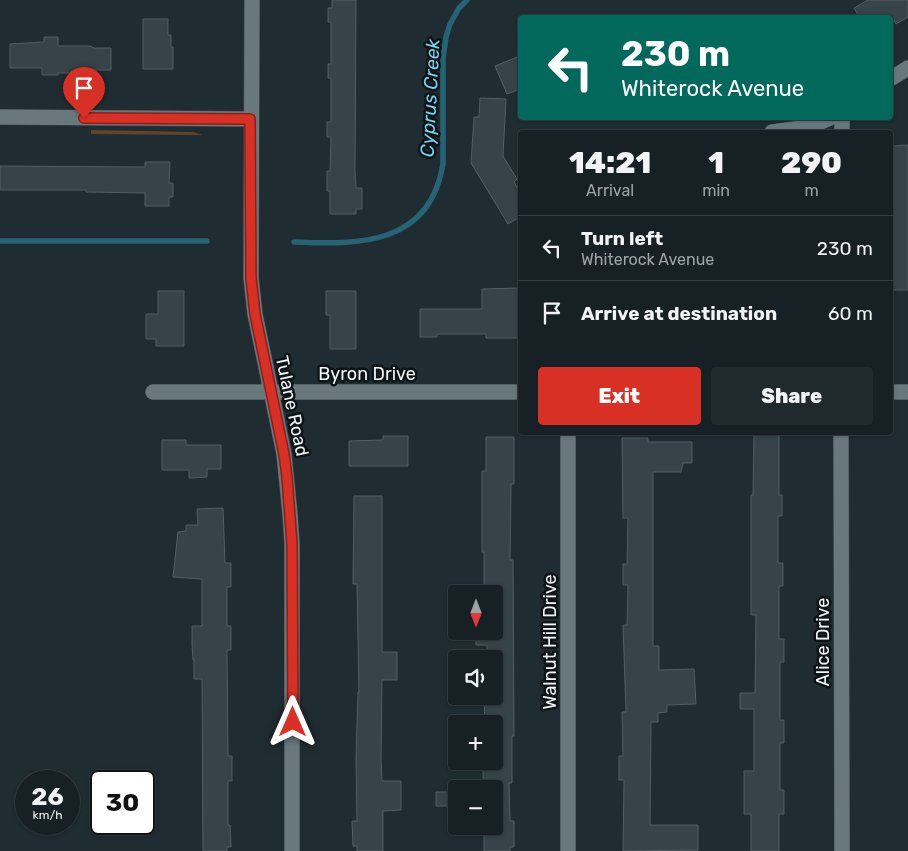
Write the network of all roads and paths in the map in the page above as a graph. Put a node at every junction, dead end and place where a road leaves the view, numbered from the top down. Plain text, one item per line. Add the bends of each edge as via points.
1 (252, 0) edge
2 (908, 68) edge
3 (893, 77) edge
4 (0, 117) edge
5 (250, 119) junction
6 (825, 120) edge
7 (787, 130) edge
8 (153, 392) dead end
9 (518, 392) edge
10 (893, 392) edge
11 (908, 392) edge
12 (270, 393) junction
13 (568, 435) edge
14 (842, 435) edge
15 (292, 851) edge
16 (568, 851) edge
17 (842, 851) edge

1 - 5 street, Tulane Road
2 - 3 street
4 - 5 street
5 - 12 street, Tulane Road via 251,278
6 - 7 street via 809,127
8 - 12 street, Byron Drive
9 - 12 street, Byron Drive
10 - 11 street
12 - 15 street, Tulane Road via 287,477 292,544
13 - 16 street, Walnut Hill Drive
14 - 17 street, Alice Drive

